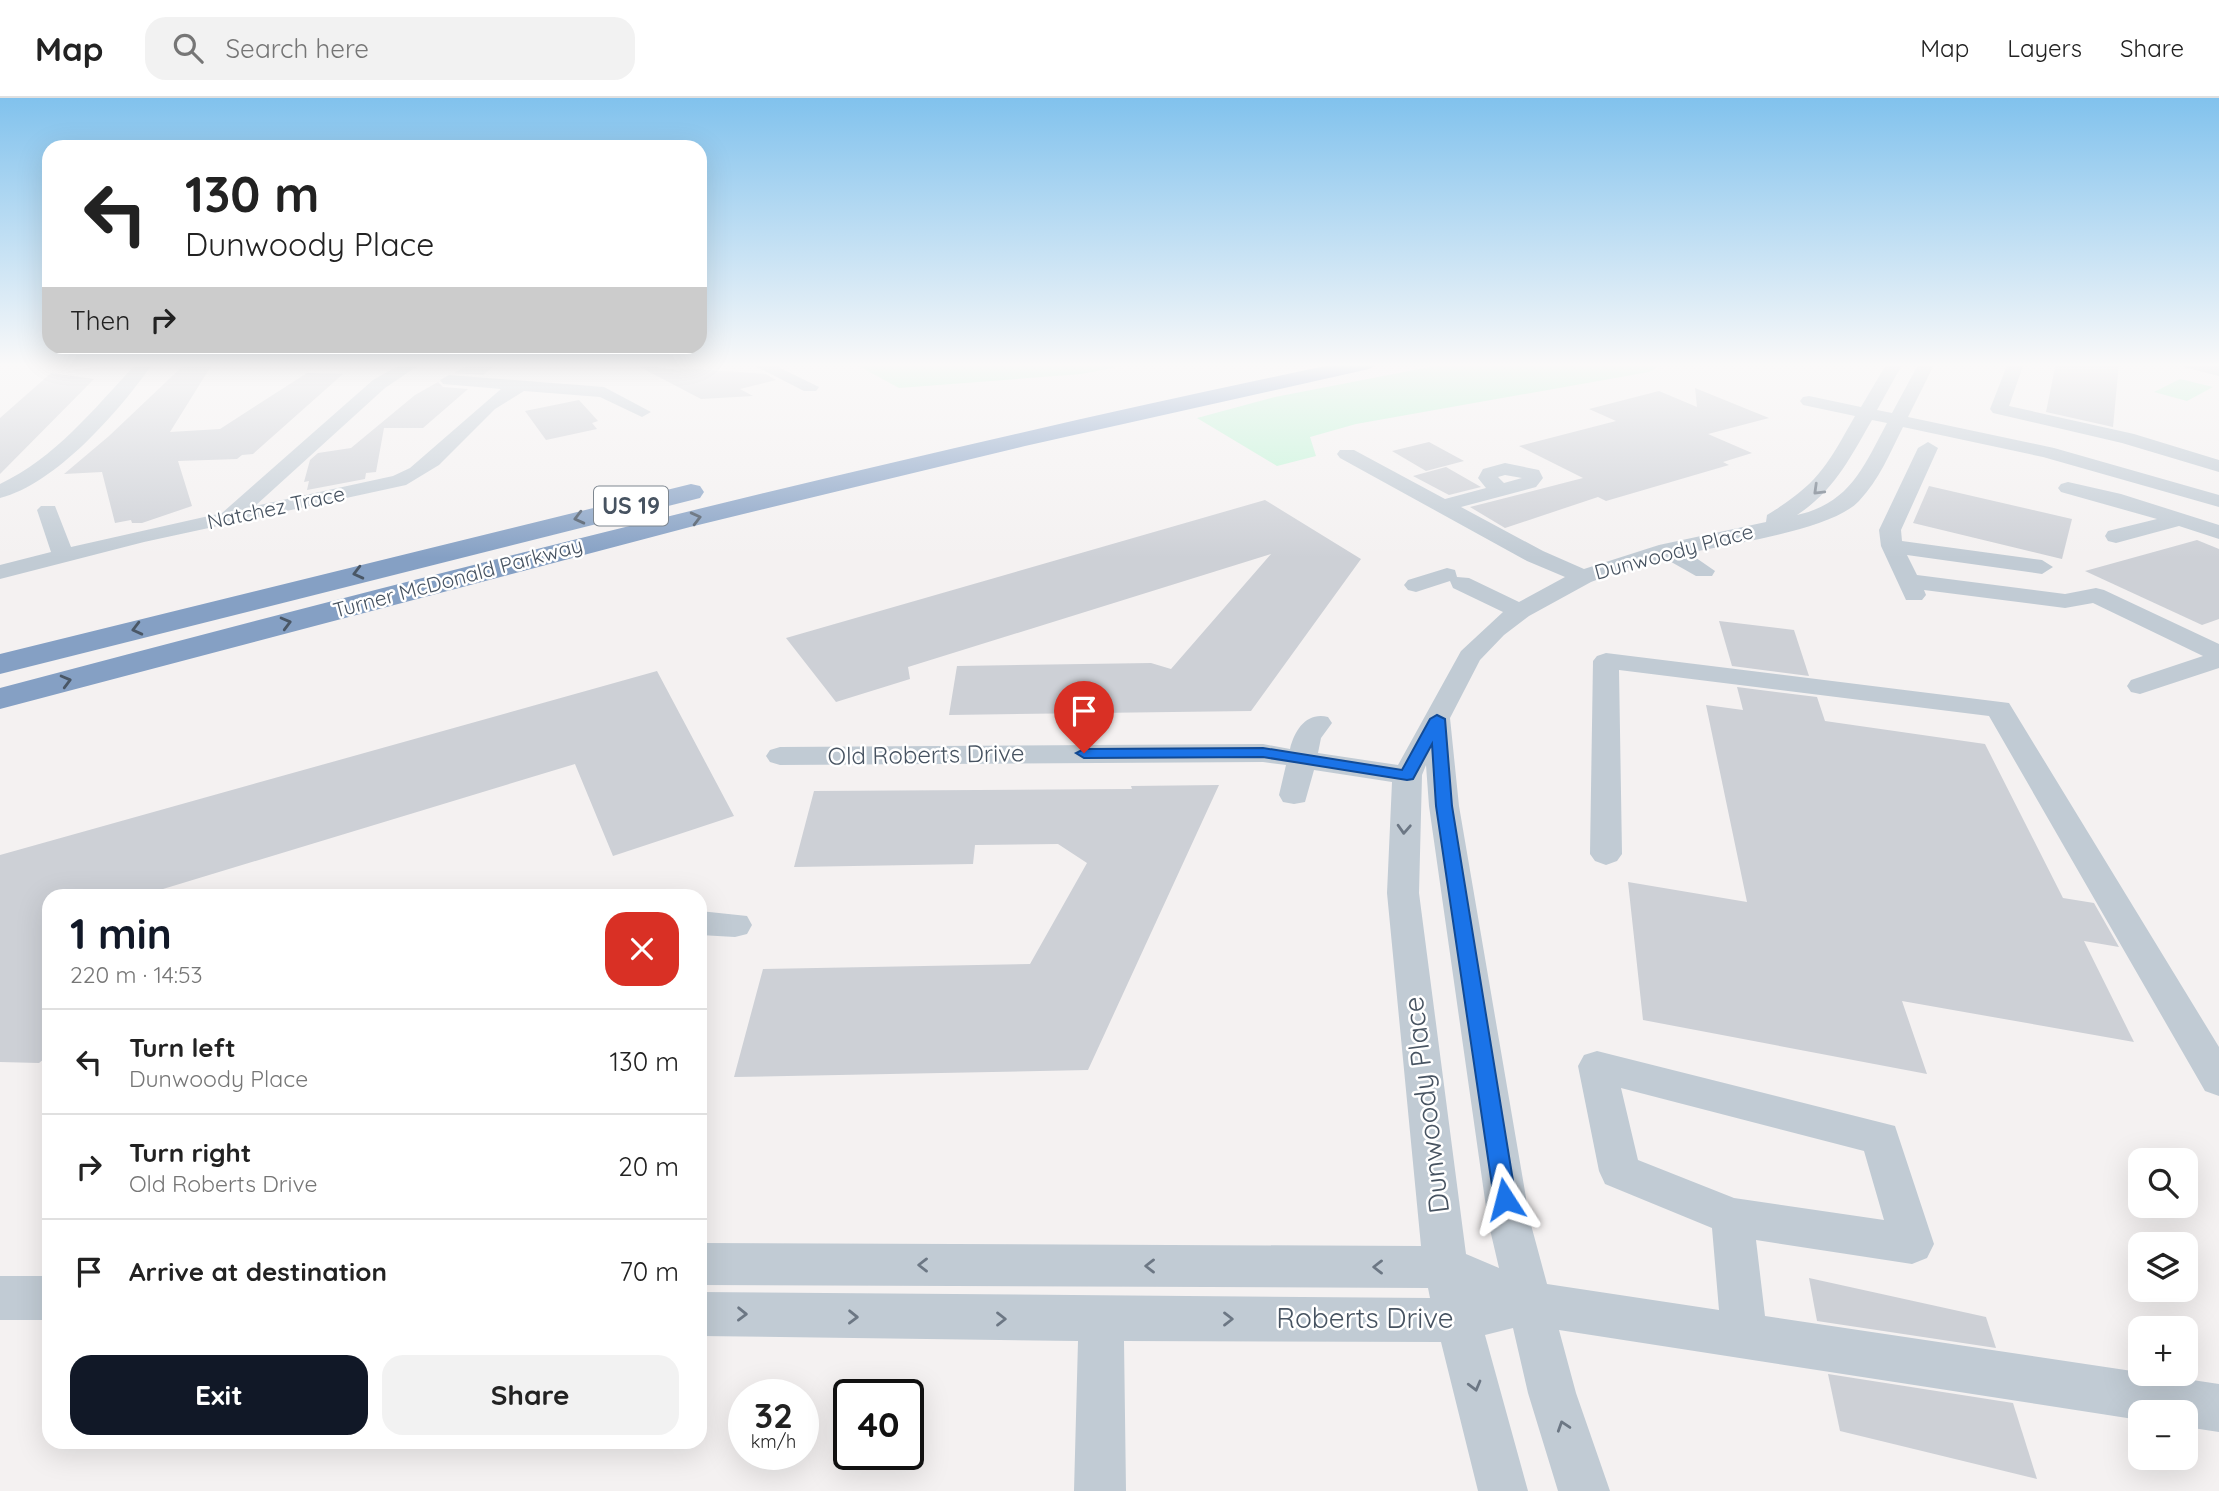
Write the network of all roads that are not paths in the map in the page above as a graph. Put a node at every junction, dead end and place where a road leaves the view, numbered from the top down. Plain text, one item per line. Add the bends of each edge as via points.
1 (87, 428) edge
2 (330, 428) edge
3 (468, 428) edge
4 (978, 428) edge
5 (1070, 428) edge
6 (1857, 428) edge
7 (1893, 428) edge
8 (1939, 428) edge
9 (2083, 428) edge
10 (1928, 448) dead end
11 (1348, 454) dead end
12 (2074, 458) junction
13 (1877, 460) junction
14 (2219, 466) edge
15 (1918, 469) junction
16 (1497, 489) dead end
17 (0, 492) edge
18 (2219, 501) edge
19 (1441, 506) junction
20 (48, 510) dead end
21 (230, 518) junction
22 (2181, 519) junction
23 (1767, 527) junction
24 (2219, 532) edge
25 (2116, 536) dead end
26 (1892, 545) junction
27 (1667, 550) junction
28 (63, 556) junction
29 (2042, 567) dead end
30 (1704, 571) dead end
31 (0, 572) edge
32 (1583, 576) junction
33 (1416, 585) dead end
34 (1520, 611) junction
35 (2219, 657) edge
36 (0, 664) edge
37 (2140, 687) dead end
38 (0, 699) edge
39 (1437, 719) junction
40 (1318, 723) dead end
41 (780, 756) dead end
42 (1304, 757) junction
43 (1407, 775) junction
44 (1294, 795) dead end
45 (1606, 854) dead end
46 (707, 923) edge
47 (735, 925) dead end
48 (2219, 1080) edge
49 (1732, 1217) junction
50 (707, 1264) edge
51 (1446, 1267) junction
52 (0, 1298) edge
53 (42, 1298) edge
54 (1528, 1303) junction
55 (707, 1314) edge
56 (1101, 1319) junction
57 (1458, 1320) junction
58 (1744, 1335) junction
59 (2219, 1408) edge
60 (1100, 1491) edge
61 (1503, 1491) edge
62 (1584, 1491) edge

1 - 17 street via 24,482
2 - 21 street
3 - 21 street, Natchez Trace via 414,475 383,486
4 -> 36 highway, Turner McDonald Parkway / US 19 via 597,514
38 -> 5 highway, Turner McDonald Parkway / US 19 via 738,507
6 -> 23 street, Dunwoody Place via 1821,488
7 - 13 street, Dunwoody Place
8 - 12 street
9 - 14 street
10 - 15 street
11 - 19 street
12 - 18 street
12 - 22 street via 2067,495
13 - 15 street
13 - 23 street, Dunwoody Place via 1860,489 1838,507 1810,520
15 - 26 street via 1892,523
16 - 19 street
19 - 32 street
20 - 28 street
21 - 28 street, Natchez Trace
22 - 24 street
22 - 25 street
23 - 27 street, Dunwoody Place
26 - 29 street
26 - 35 street via 1911,588 2065,601 2096,595
27 - 30 street
27 - 32 street, Dunwoody Place
28 - 31 street, Natchez Trace
32 - 34 street, Dunwoody Place
33 - 34 street via 1454,579
34 - 39 street, Dunwoody Place via 1470,656
35 - 37 street
39 - 43 street, Dunwoody Place
39 - 54 street, Dunwoody Place via 1444,806 1494,1133
40 - 42 street via 1307,738
41 - 42 street, Old Roberts Drive via 1222,752
42 - 43 street, Old Roberts Drive
42 - 44 street
43 -> 51 street, Dunwoody Place via 1403,892
45 - 48 street via 1606,661 1999,709
46 - 47 street
49 - 49 street via 1912,1244 1881,1138 1597,1066 1620,1171
49 - 58 street
51 -> 50 street, Roberts Drive
51 - 54 street, Roberts Drive
51 - 57 street, Dunwoody Place
52 - 53 street
54 - 57 street, Roberts Drive
54 - 58 street
62 -> 54 street, Dunwoody Place
55 -> 56 street, Roberts Drive
56 -> 57 street, Roberts Drive
56 - 60 street
57 -> 61 street, Dunwoody Place
58 - 59 street

